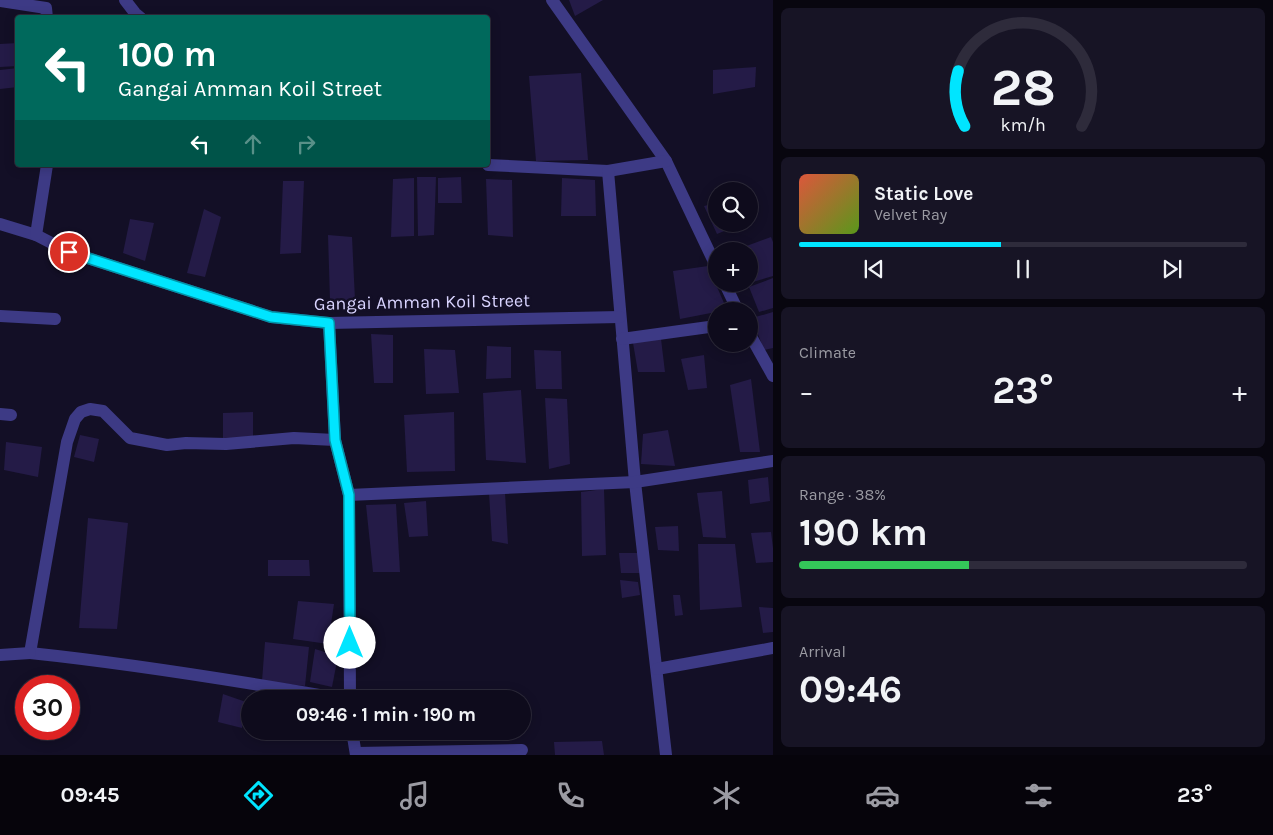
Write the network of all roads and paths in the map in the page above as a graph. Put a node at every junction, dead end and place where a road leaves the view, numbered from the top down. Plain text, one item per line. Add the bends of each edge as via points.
1 (124, 0) edge
2 (552, 0) edge
3 (0, 1) edge
4 (47, 8) edge
5 (138, 15) edge
6 (666, 161) junction
7 (490, 165) edge
8 (47, 167) edge
9 (608, 171) junction
10 (0, 224) edge
11 (36, 235) junction
12 (708, 249) edge
13 (0, 316) edge
14 (620, 316) junction
15 (55, 319) dead end
16 (329, 323) junction
17 (708, 327) edge
18 (622, 339) junction
19 (758, 349) edge
20 (773, 376) edge
21 (335, 440) junction
22 (773, 461) edge
23 (635, 482) junction
24 (349, 495) junction
25 (773, 648) edge
26 (30, 653) junction
27 (0, 655) edge
28 (657, 669) junction
29 (290, 690) edge
30 (350, 690) edge
31 (354, 740) edge
32 (522, 750) dead end
33 (356, 754) edge
34 (666, 755) edge

1 - 5 street
2 - 6 street
3 - 4 street
6 - 9 street
6 - 12 street
7 - 9 street
8 - 11 street
9 - 14 street
10 - 11 street, Gangai Amman Koil Street
11 - 16 street, Gangai Amman Koil Street via 69,252 271,317
13 - 15 street
14 - 16 street, Gangai Amman Koil Street
14 - 18 street
16 - 21 street
17 - 18 street
18 - 23 street
19 - 20 street
21 - 24 street
21 - 26 street via 294,438 167,445 130,438 103,411 90,409 81,412 67,442
22 - 23 street
23 - 24 street
23 - 28 street
24 - 30 street
25 - 28 street
26 - 27 street
26 - 29 street
28 - 34 street
31 - 33 street
32 - 33 street

